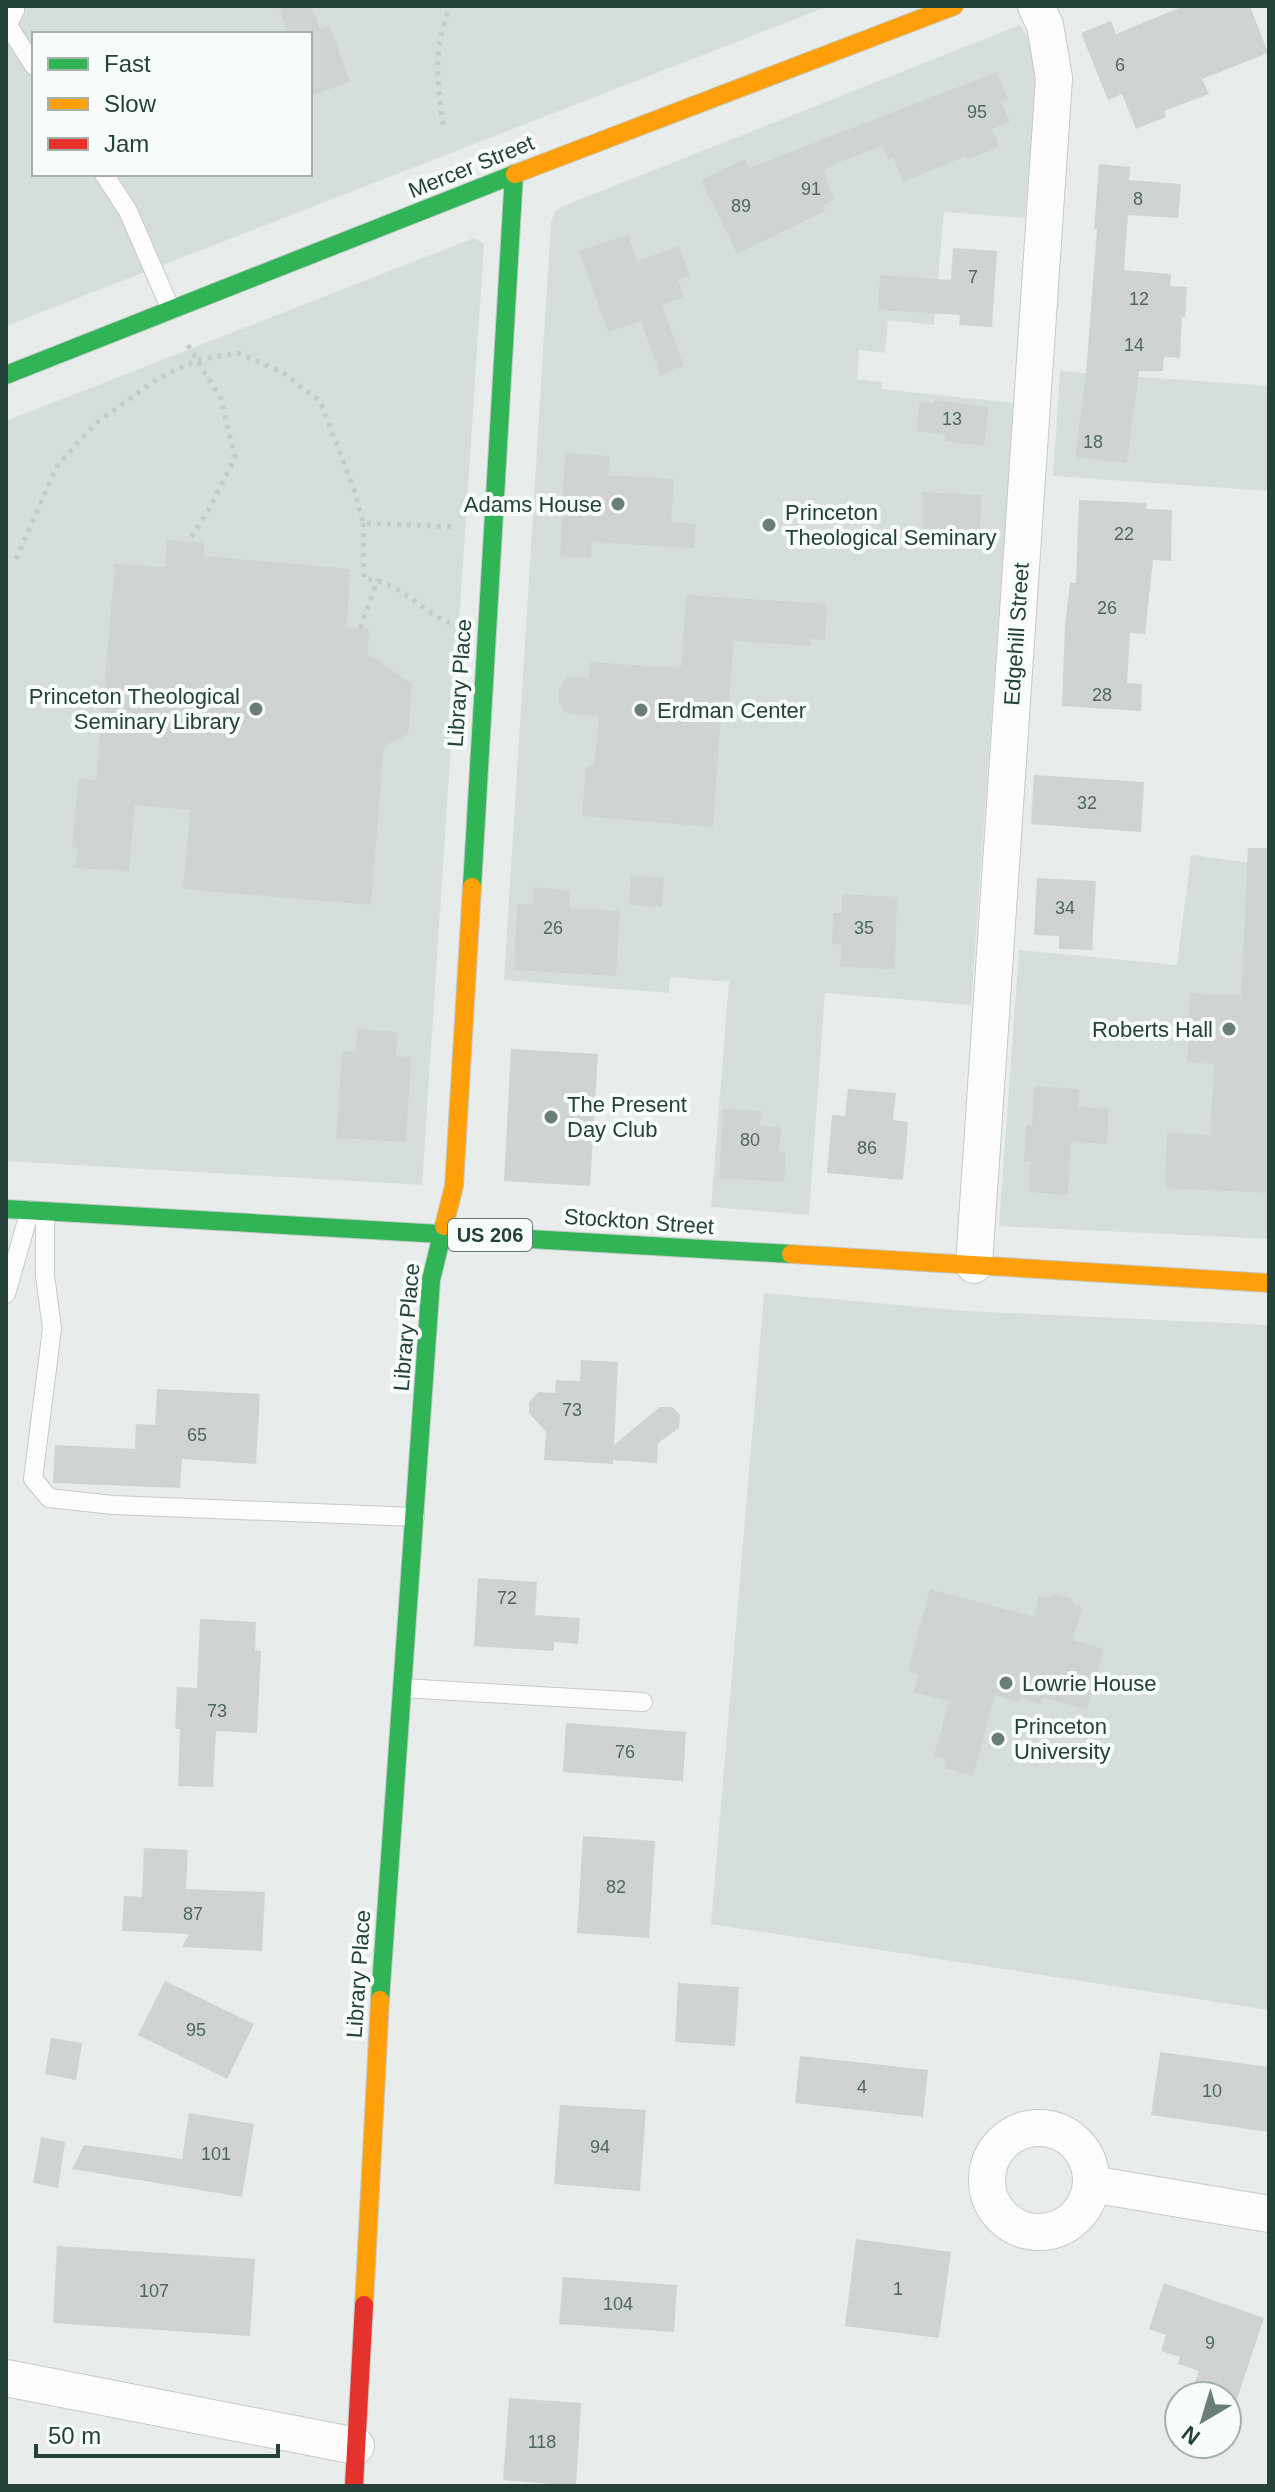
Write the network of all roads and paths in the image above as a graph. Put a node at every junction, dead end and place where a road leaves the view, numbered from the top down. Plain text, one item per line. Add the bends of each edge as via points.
1 (14, 6) edge
2 (450, 6) edge
3 (954, 6) edge
4 (1036, 6) edge
5 (7, 28) edge
6 (32, 63) edge
7 (443, 125) dead end
8 (514, 174) junction
9 (105, 176) edge
10 (171, 310) junction
11 (188, 345) dead end
12 (197, 360) junction
13 (6, 375) edge
14 (363, 523) junction
15 (493, 529) junction
16 (189, 541) dead end
17 (16, 559) dead end
18 (378, 579) junction
19 (360, 628) dead end
20 (486, 637) junction
21 (6, 1209) edge
22 (38, 1210) junction
23 (442, 1232) junction
24 (974, 1265) junction
25 (1269, 1283) edge
26 (6, 1294) edge
27 (415, 1517) junction
28 (402, 1688) junction
29 (643, 1702) dead end
30 (1091, 2184) dead end
31 (1269, 2214) edge
32 (6, 2378) edge
33 (356, 2446) junction
34 (354, 2486) edge

1 - 5 lane
2 - 7 path via 436,64
3 - 8 main road, Mercer Street
4 - 24 street, Edgehill Street via 1045,25 1054,78
5 - 6 lane
8 - 10 main road, Mercer Street
8 - 15 main road, Library Place
9 - 10 lane via 128,211
10 - 13 main road, Mercer Street
11 - 12 path
12 - 14 path via 238,353 282,372 320,401
12 - 16 path via 221,399 235,458
12 - 17 path via 157,379 96,423 57,466
14 - 15 path
14 - 18 path via 364,579
15 - 20 main road, Library Place
18 - 19 path
18 - 20 path via 435,617
20 - 23 main road, Library Place via 454,1186
21 - 22 main road, Stockton Street / US 206
22 - 23 main road, Stockton Street / US 206
22 - 26 lane
22 - 27 lane via 52,1329 33,1479 49,1498
23 - 24 main road, Stockton Street / US 206
23 - 27 main road, Library Place via 431,1280
24 - 25 main road, Stockton Street / US 206
27 - 28 main road, Library Place
28 - 29 lane
28 - 33 main road, Library Place
30 - 31 street
32 - 33 street
33 - 34 main road, Library Place

